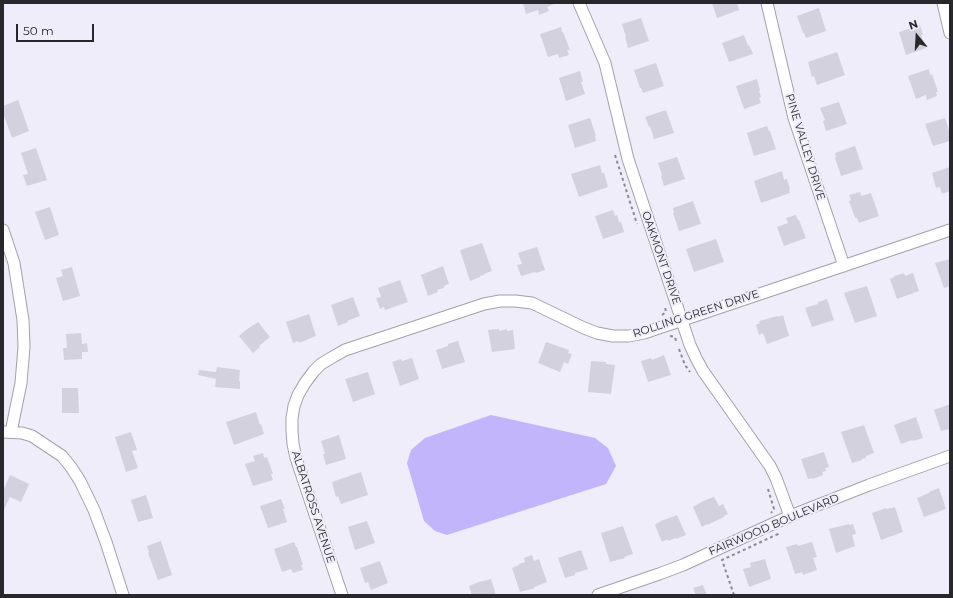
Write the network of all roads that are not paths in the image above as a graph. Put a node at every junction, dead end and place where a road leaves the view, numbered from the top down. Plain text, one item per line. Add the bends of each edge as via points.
1 (579, 3) edge
2 (767, 3) edge
3 (943, 3) edge
4 (950, 34) edge
5 (3, 230) edge
6 (950, 230) edge
7 (844, 266) junction
8 (682, 320) junction
9 (298, 395) joint
10 (7, 432) edge
11 (950, 456) edge
12 (790, 516) junction
13 (122, 595) edge
14 (342, 595) edge
15 (598, 595) edge

1 - 8 street, OAKMONT DRIVE via 606,63 628,159
2 - 7 street, PINE VALLEY DRIVE via 794,118
3 - 4 street
5 - 10 street via 14,263 20,295 24,347 21,384
6 - 7 street, ROLLING GREEN DRIVE
7 - 8 street, ROLLING GREEN DRIVE
8 - 9 street, ROLLING GREEN DRIVE via 644,333 613,336 597,334 532,303 500,301 484,304 345,350 321,364
8 - 12 street, OAKMONT DRIVE via 690,345 703,371 770,466
9 - 14 street, ALBATROSS AVENUE via 292,418 292,444
10 - 13 street via 32,436 62,456 71,466 94,510
11 - 12 street, FAIRWOOD BOULEVARD
12 - 15 street, FAIRWOOD BOULEVARD via 683,565

